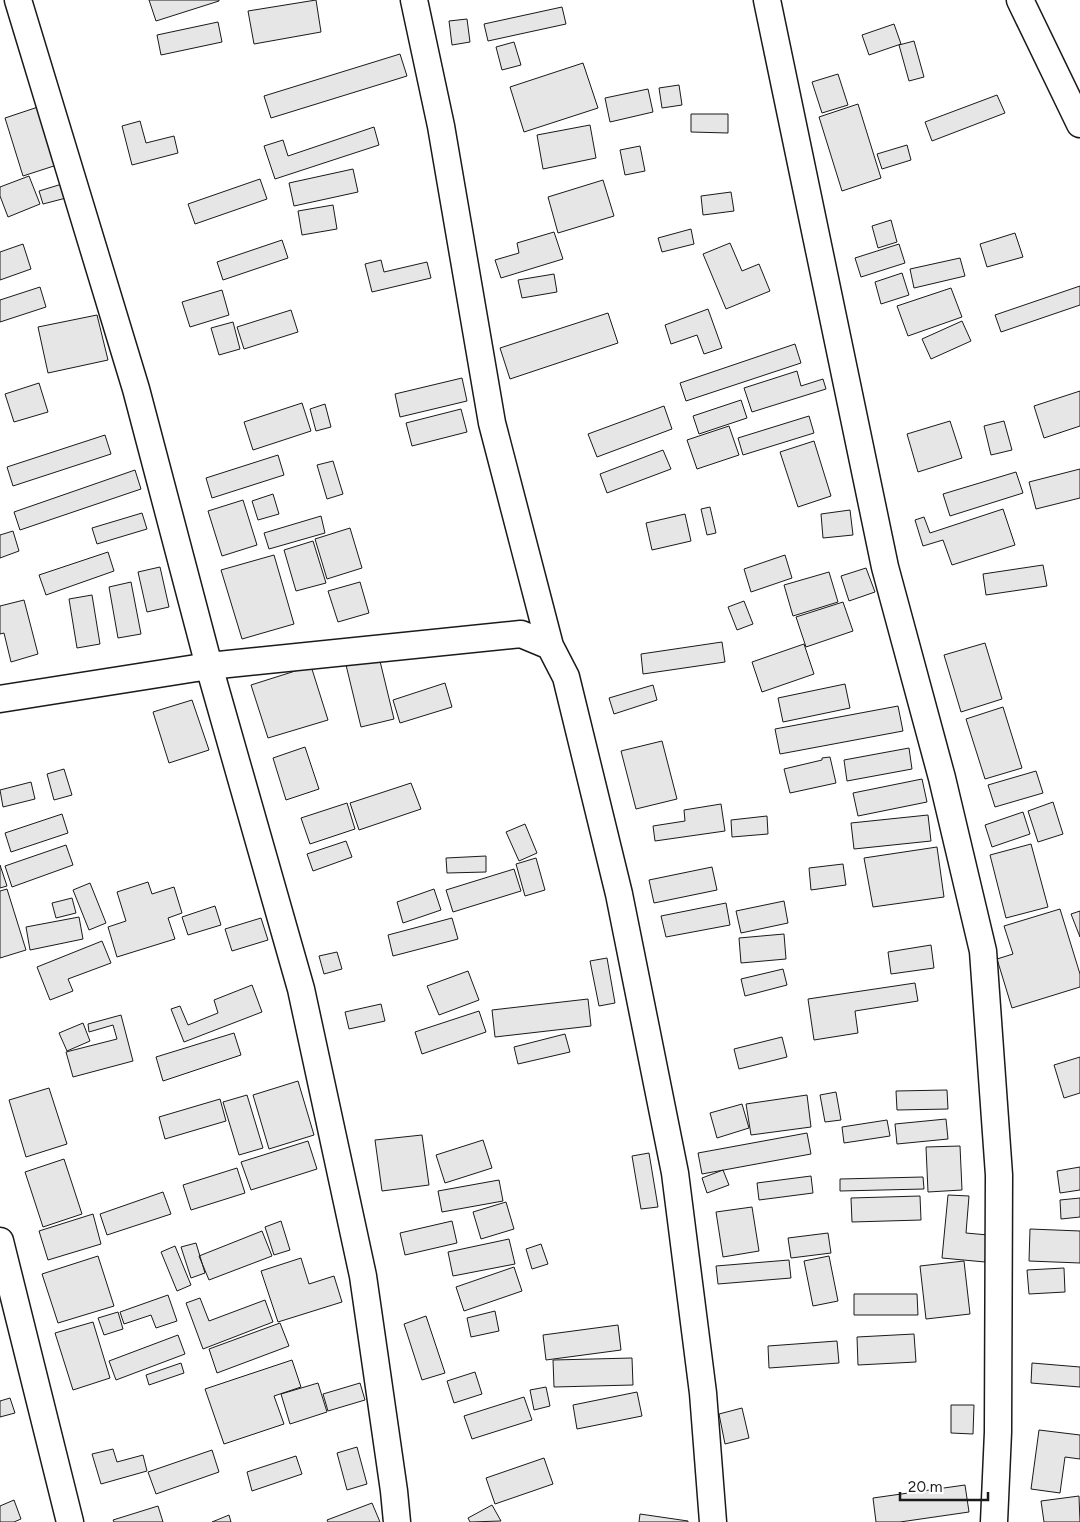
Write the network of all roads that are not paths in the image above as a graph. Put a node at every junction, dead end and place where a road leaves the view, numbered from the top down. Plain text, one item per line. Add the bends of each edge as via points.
1 (18, 0) edge
2 (414, 0) edge
3 (767, 0) edge
4 (1020, 0) edge
5 (1080, 124) edge
6 (550, 646) junction
7 (209, 666) junction
8 (0, 699) edge
9 (0, 1241) edge
10 (9, 1314) edge
11 (70, 1522) edge
12 (397, 1522) edge
13 (713, 1522) edge
14 (994, 1522) edge

1 - 7 street via 136,388
2 - 6 street via 441,126 492,423
3 - 14 street via 885,567 942,778 983,951 999,1175 998,1432
4 - 5 street
6 - 7 street via 521,634
6 - 13 street via 566,677 619,894 675,1173 704,1393
7 - 8 street
7 - 12 street via 301,989 363,1276
9 - 10 street
10 - 11 street

